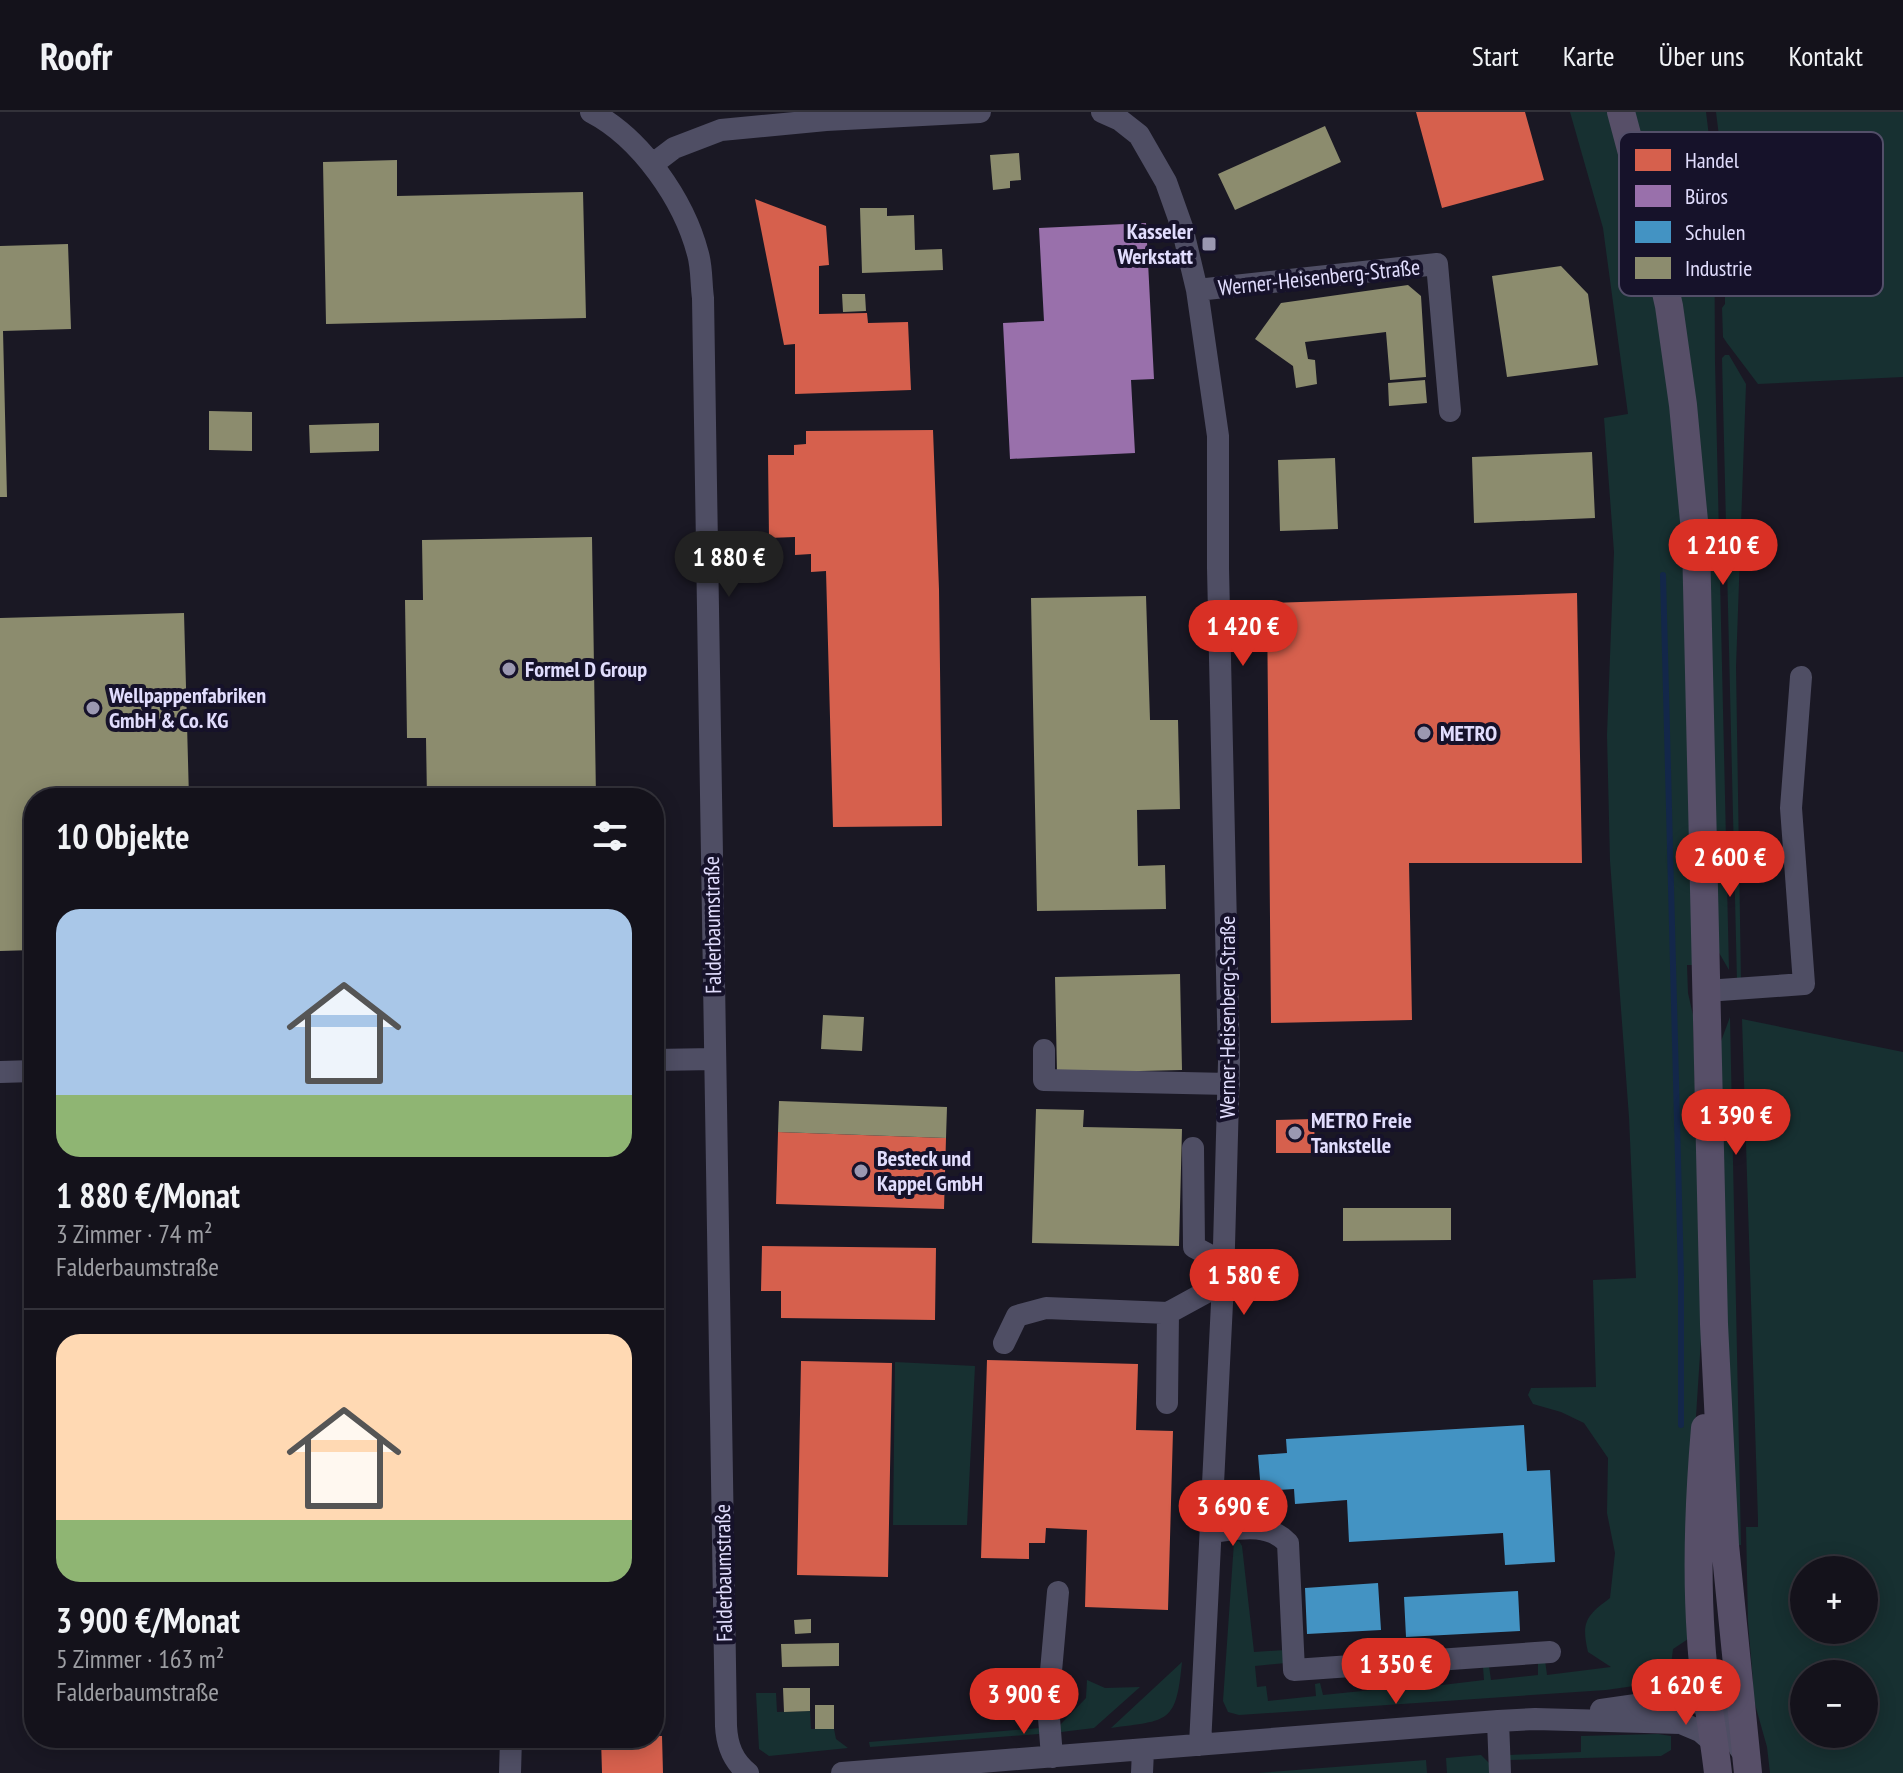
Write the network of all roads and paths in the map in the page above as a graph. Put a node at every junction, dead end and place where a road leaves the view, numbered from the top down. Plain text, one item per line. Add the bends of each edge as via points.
1 (591, 112) edge
2 (980, 112) edge
3 (1102, 112) edge
4 (1621, 112) edge
5 (1626, 132) edge
6 (653, 164) junction
7 (1197, 290) junction
8 (1667, 296) edge
9 (1450, 411) dead end
10 (1801, 677) dead end
11 (1706, 991) junction
12 (1044, 1050) dead end
13 (714, 1059) junction
14 (664, 1060) edge
15 (24, 1071) edge
16 (0, 1072) edge
17 (1229, 1084) junction
18 (1193, 1148) dead end
19 (1224, 1258) junction
20 (1223, 1283) junction
21 (1168, 1313) junction
22 (1714, 1324) junction
23 (1004, 1343) dead end
24 (1167, 1403) dead end
25 (1211, 1532) junction
26 (1058, 1592) dead end
27 (1550, 1652) dead end
28 (1708, 1702) junction
29 (1535, 1719) junction
30 (1498, 1721) junction
31 (1715, 1744) junction
32 (1200, 1745) junction
33 (511, 1748) edge
34 (1143, 1750) junction
35 (1052, 1757) junction
36 (1748, 1771) edge
37 (510, 1773) edge
38 (748, 1773) edge
39 (842, 1773) edge
40 (1142, 1773) edge
41 (1500, 1773) edge
42 (1718, 1773) edge

1 - 6 street, Falderbaumstraße via 610,122
2 - 6 street via 721,130 674,148
3 - 7 street, Werner-Heisenberg-Straße via 1139,135 1166,182
4 - 5 main road
6 - 13 street, Falderbaumstraße via 686,221 699,256 703,298
7 - 9 street, Werner-Heisenberg-Straße via 1437,264
7 - 17 street, Werner-Heisenberg-Straße via 1218,436
8 - 11 main road via 1696,542
10 - 11 street via 1791,808 1804,984
11 - 22 main road
12 - 17 street via 1044,1080
13 - 14 street
13 - 38 street, Falderbaumstraße via 726,1726 733,1756
15 - 16 street
17 - 19 street, Werner-Heisenberg-Straße
18 - 19 street via 1194,1247
19 - 20 street, Werner-Heisenberg-Straße
20 - 21 street
20 - 25 street, Werner-Heisenberg-Straße
21 - 23 street via 1046,1308 1017,1316
21 - 24 street
22 - 28 main road via 1699,1495 1701,1638
22 - 36 main road via 1725,1545
25 - 27 street via 1263,1529 1278,1532 1288,1543 1294,1670
25 - 32 street, Werner-Heisenberg-Straße
26 - 35 street via 1048,1705
28 - 29 street via 1643,1704
28 - 31 main road
28 - 36 street via 1727,1720
29 - 30 street
29 - 31 street via 1681,1723
30 - 32 street
30 - 41 street
31 - 42 main road
32 - 34 street
33 - 37 street
34 - 35 street
34 - 40 street
35 - 39 street

